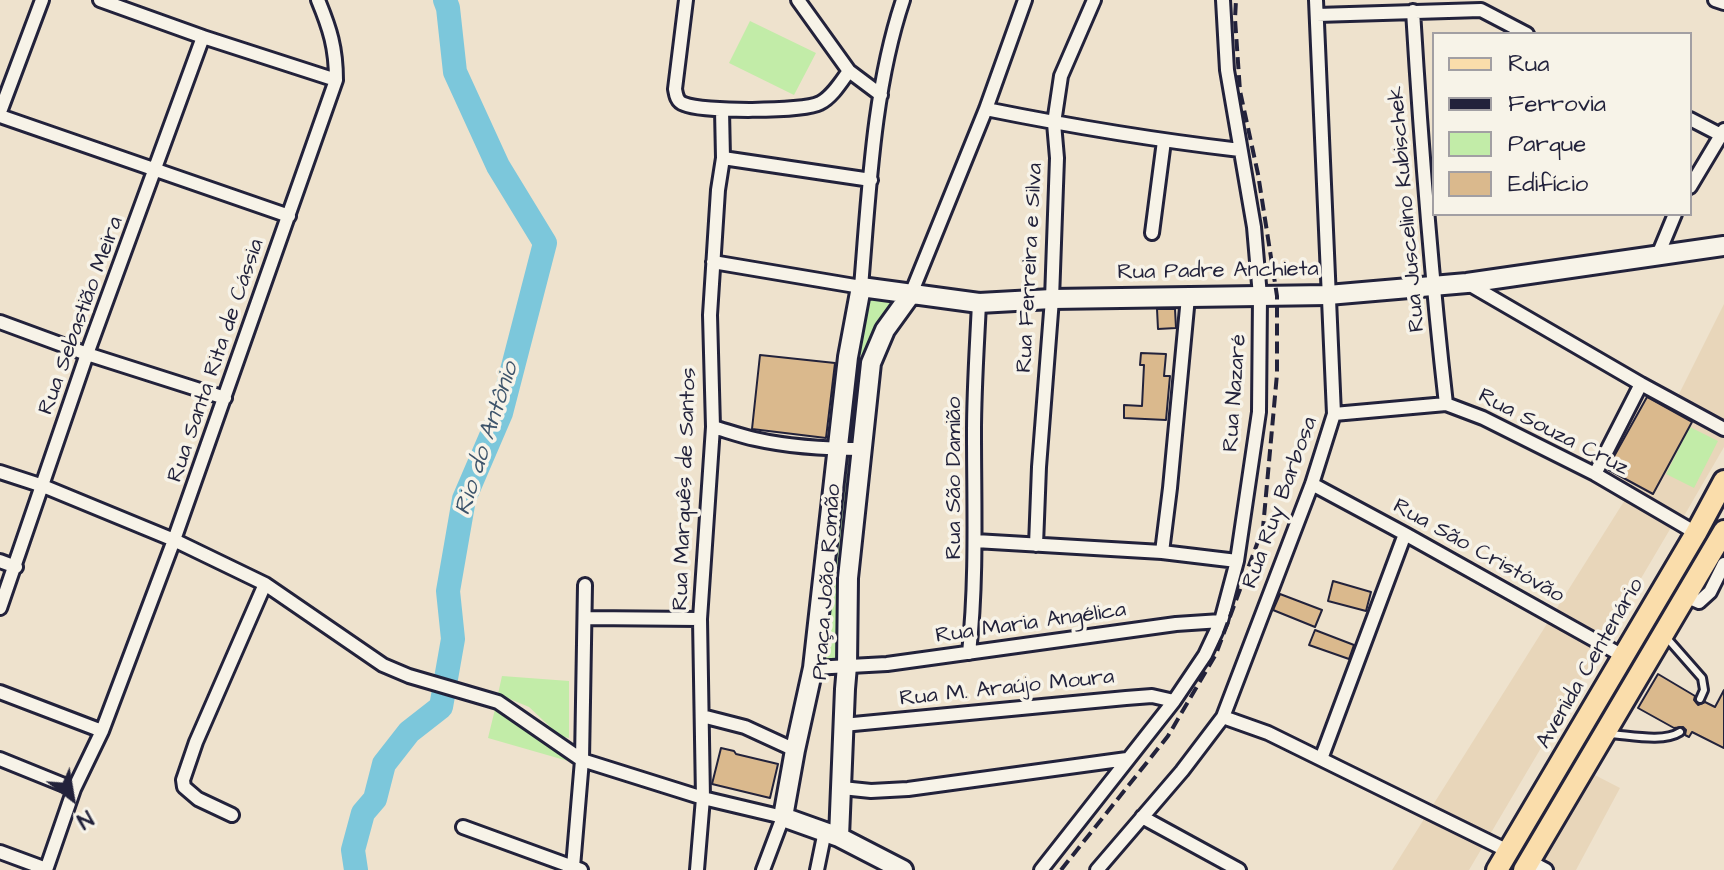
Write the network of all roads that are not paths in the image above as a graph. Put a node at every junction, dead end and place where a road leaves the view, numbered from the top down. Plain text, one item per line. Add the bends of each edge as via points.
1 (42, 0) edge
2 (100, 0) edge
3 (318, 0) edge
4 (686, 0) edge
5 (798, 0) edge
6 (903, 0) edge
7 (1025, 0) edge
8 (1094, 0) edge
9 (1223, 0) edge
10 (1316, 0) edge
11 (1715, 0) edge
12 (1724, 3) edge
13 (1413, 11) junction
14 (1317, 15) junction
15 (1523, 32) edge
16 (203, 37) junction
17 (849, 71) junction
18 (336, 80) junction
19 (881, 95) junction
20 (986, 109) junction
21 (722, 110) junction
22 (0, 114) edge
23 (1692, 120) edge
24 (1054, 123) junction
25 (1722, 132) edge
26 (1164, 141) junction
27 (1240, 150) junction
28 (723, 158) junction
29 (1428, 168) edge
30 (156, 170) junction
31 (871, 180) junction
32 (1692, 184) edge
33 (289, 216) junction
34 (1674, 216) edge
35 (1152, 233) dead end
36 (1724, 246) edge
37 (1658, 255) junction
38 (713, 262) junction
39 (1467, 283) junction
40 (861, 287) junction
41 (1433, 287) junction
42 (911, 294) junction
43 (1328, 295) junction
44 (1260, 296) junction
45 (1188, 297) junction
46 (1052, 299) junction
47 (979, 303) junction
48 (0, 322) edge
49 (87, 354) junction
50 (848, 357) junction
51 (871, 363) junction
52 (1641, 384) junction
53 (225, 398) junction
54 (1446, 404) junction
55 (1334, 414) junction
56 (713, 427) junction
57 (1724, 429) edge
58 (838, 449) junction
59 (863, 449) junction
60 (0, 472) edge
61 (1595, 474) junction
62 (1724, 481) edge
63 (1312, 484) junction
64 (43, 486) junction
65 (1724, 531) edge
66 (1696, 533) junction
67 (1405, 534) junction
68 (174, 540) junction
69 (975, 541) junction
70 (1036, 545) junction
71 (1162, 552) junction
72 (0, 561) edge
73 (1237, 561) junction
74 (1724, 564) edge
75 (16, 567) junction
76 (825, 574) junction
77 (848, 578) junction
78 (265, 584) junction
79 (585, 585) dead end
80 (1685, 596) junction
81 (0, 608) edge
82 (585, 618) junction
83 (700, 619) junction
84 (1221, 621) junction
85 (1641, 626) junction
86 (1663, 634) junction
87 (969, 653) junction
88 (1623, 656) junction
89 (847, 666) junction
90 (813, 668) junction
91 (0, 692) edge
92 (1700, 699) dead end
93 (1174, 701) junction
94 (702, 716) junction
95 (1223, 717) junction
96 (1587, 718) junction
97 (843, 725) junction
98 (102, 731) junction
99 (1680, 732) dead end
100 (1605, 733) junction
101 (795, 750) junction
102 (0, 759) edge
103 (1127, 759) junction
104 (1321, 759) junction
105 (582, 760) junction
106 (842, 788) junction
107 (74, 789) junction
108 (703, 798) junction
109 (232, 815) dead end
110 (783, 817) junction
111 (1142, 817) junction
112 (463, 827) dead end
113 (832, 834) junction
114 (1508, 851) junction
115 (0, 852) edge
116 (1533, 867) edge
117 (46, 869) edge
118 (577, 869) edge
119 (697, 870) edge
120 (763, 870) edge
121 (817, 870) edge
122 (903, 870) edge
123 (1041, 870) edge
124 (1097, 870) edge
125 (1239, 870) edge
126 (1497, 870) edge

1 - 22 street
2 - 16 street
3 - 18 street, Rua Santa Rita de Cássia via 336,55
4 - 21 street via 678,99
5 - 17 street
6 - 19 street
7 - 20 street
8 - 24 street, Rua Ferreira e Silva via 1061,76
9 - 27 street, Rua Nazaré
10 - 14 street, Rua Ruy Barbosa
11 - 12 street
13 - 14 street
13 - 15 street via 1481,10
13 - 29 street, Rua Juscelino Kubischek
14 - 43 street, Rua Ruy Barbosa
16 - 18 street
16 - 30 street, Rua Sebastião Meira
17 - 19 street
17 - 21 street via 822,103 806,109
18 - 33 street, Rua Santa Rita de Cássia
19 - 31 street
20 - 24 street
20 - 42 street
21 - 28 street, Rua Marquês de Santos
22 - 30 street
23 - 25 street
24 - 26 street
24 - 46 street, Rua Ferreira e Silva
25 - 32 street
26 - 27 street
26 - 35 street
27 - 44 street, Rua Nazaré
28 - 31 street
28 - 38 street, Rua Marquês de Santos
29 - 41 street, Rua Juscelino Kubischek
30 - 33 street
30 - 49 street, Rua Sebastião Meira
31 - 40 street
33 - 53 street, Rua Santa Rita de Cássia
34 - 37 street
36 - 37 street, Rua Padre Anchieta
37 - 39 street, Rua Padre Anchieta
38 - 40 street, Rua Padre Anchieta
38 - 56 street, Rua Marquês de Santos
39 - 41 street, Rua Padre Anchieta
39 - 52 street
40 - 42 street, Rua Padre Anchieta
40 - 50 street, Praça João Romão
41 - 43 street, Rua Padre Anchieta
41 - 54 street, Rua Juscelino Kubischek
42 - 47 street, Rua Padre Anchieta
42 - 51 street, Praça João Romão via 885,330
43 - 44 street, Rua Padre Anchieta
43 - 55 street, Rua Ruy Barbosa
44 - 45 street, Rua Padre Anchieta
44 - 73 street, Rua Nazaré via 1259,412
45 - 46 street, Rua Padre Anchieta
45 - 71 street
46 - 47 street, Rua Padre Anchieta
46 - 70 street, Rua Ferreira e Silva
47 - 69 street, Rua São Damião
48 - 49 street
49 - 53 street
49 - 64 street, Rua Sebastião Meira
50 - 51 street
50 - 58 street, Praça João Romão
51 - 59 street, Praça João Romão
52 - 57 street
52 - 61 street
53 - 68 street, Rua Santa Rita de Cássia
54 - 55 street, Rua Souza Cruz
54 - 61 street, Rua Souza Cruz
55 - 63 street, Rua Ruy Barbosa
56 - 58 street via 756,439
56 - 83 street, Rua Marquês de Santos
58 - 59 street
58 - 76 street, Praça João Romão
59 - 77 street, Praça João Romão
60 - 64 street
61 - 66 street, Rua Souza Cruz
62 - 66 main road, Avenida Centenário
63 - 67 street, Rua São Cristóvão
63 - 95 street, Rua Ruy Barbosa
64 - 68 street
64 - 75 street, Rua Sebastião Meira
65 - 80 main road
66 - 85 main road, Avenida Centenário
67 - 88 street, Rua São Cristóvão
67 - 104 street
68 - 78 street
68 - 98 street, Rua Santa Rita de Cássia
69 - 70 street
69 - 87 street, Rua São Damião
70 - 71 street
71 - 73 street
72 - 75 street
73 - 84 street, Rua Nazaré
74 - 80 street via 1699,602
75 - 81 street, Rua Sebastião Meira
76 - 77 street
76 - 90 street, Praça João Romão
77 - 89 street, Praça João Romão
78 - 105 street via 383,665 498,702
78 - 109 street via 183,780 198,799
79 - 82 street
80 - 86 main road
82 - 83 street
82 - 105 street
83 - 94 street, Rua Marquês de Santos
84 - 87 street, Rua Maria Angélica
84 - 93 street, Rua Nazaré
85 - 86 main road
85 - 88 main road, Avenida Centenário
86 - 92 lane via 1702,678
86 - 100 main road
87 - 89 street, Rua Maria Angélica
88 - 96 main road, Avenida Centenário
89 - 90 street, Rua Maria Angélica
89 - 97 street, Praça João Romão
90 - 101 street, Praça João Romão
91 - 98 street
93 - 97 street, Rua M. Araújo Moura via 1152,696
93 - 103 street, Rua Nazaré
94 - 101 street via 745,727
94 - 108 street, Rua Marquês de Santos
95 - 104 street
95 - 111 street, Rua Ruy Barbosa
96 - 100 main road
96 - 114 main road, Avenida Centenário
97 - 106 street, Praça João Romão
98 - 107 street, Rua Santa Rita de Cássia
99 - 100 lane via 1662,738
100 - 116 main road
101 - 110 street, Praça João Romão
102 - 107 street
103 - 106 street via 908,789
103 - 123 street, Rua Nazaré
104 - 114 street
105 - 108 street
105 - 118 street
106 - 113 street, Praça João Romão
107 - 117 street, Rua Santa Rita de Cássia
108 - 110 street
108 - 119 street, Rua Marquês de Santos
110 - 113 street
110 - 120 street
111 - 124 street, Rua Ruy Barbosa
111 - 125 street
112 - 118 street
113 - 121 street
113 - 122 street
114 - 126 main road, Avenida Centenário
115 - 117 street

